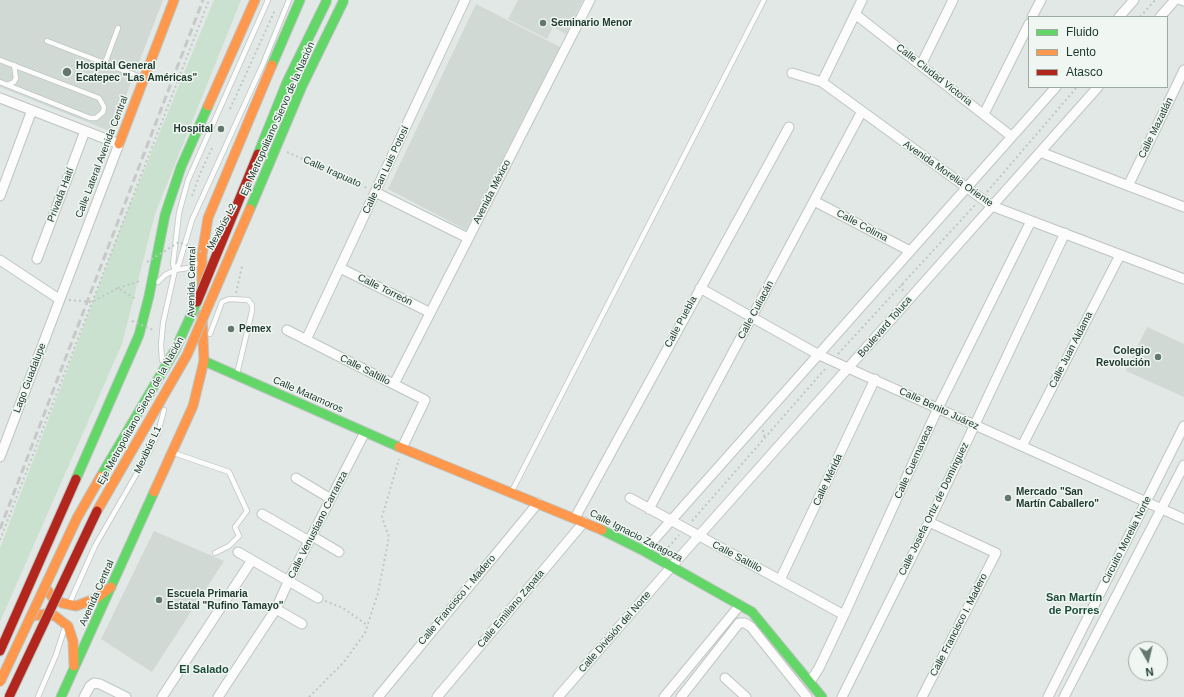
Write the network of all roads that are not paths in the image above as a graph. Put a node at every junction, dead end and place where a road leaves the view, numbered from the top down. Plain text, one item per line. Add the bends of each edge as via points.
1 (174, 0) edge
2 (255, 0) edge
3 (268, 0) edge
4 (289, 0) edge
5 (300, 0) edge
6 (327, 0) edge
7 (344, 0) edge
8 (465, 0) edge
9 (590, 0) edge
10 (764, 0) edge
11 (862, 0) edge
12 (953, 0) edge
13 (1041, 0) edge
14 (1134, 0) edge
15 (1175, 0) edge
16 (1181, 0) edge
17 (1184, 1) edge
18 (855, 14) junction
19 (1033, 16) edge
20 (1120, 16) edge
21 (1161, 16) edge
22 (1028, 26) edge
23 (118, 28) dead end
24 (47, 41) dead end
25 (0, 60) edge
26 (105, 63) junction
27 (14, 65) junction
28 (921, 65) junction
29 (1184, 70) edge
30 (792, 73) dead end
31 (144, 78) junction
32 (0, 82) edge
33 (822, 82) junction
34 (6, 85) junction
35 (1055, 88) edge
36 (1097, 88) edge
37 (0, 98) edge
38 (32, 110) junction
39 (862, 111) junction
40 (984, 114) junction
41 (789, 127) dead end
42 (85, 131) junction
43 (1011, 136) junction
44 (119, 144) junction
45 (1040, 152) junction
46 (1128, 186) junction
47 (966, 187) junction
48 (376, 192) junction
49 (0, 196) edge
50 (814, 201) junction
51 (992, 206) junction
52 (1184, 207) edge
53 (1031, 221) junction
54 (1065, 233) junction
55 (218, 237) dead end
56 (468, 238) junction
57 (910, 251) junction
58 (1120, 255) junction
59 (205, 257) junction
60 (37, 259) dead end
61 (0, 260) edge
62 (340, 268) junction
63 (175, 270) junction
64 (1184, 278) edge
65 (700, 288) junction
66 (149, 296) junction
67 (60, 299) junction
68 (429, 312) junction
69 (753, 317) junction
70 (287, 330) dead end
71 (306, 340) junction
72 (204, 349) junction
73 (819, 355) junction
74 (204, 361) junction
75 (849, 369) junction
76 (237, 376) junction
77 (875, 379) junction
78 (394, 384) junction
79 (938, 408) junction
80 (974, 425) junction
81 (1184, 426) edge
82 (365, 432) junction
83 (1022, 446) junction
84 (402, 448) junction
85 (172, 453) junction
86 (0, 457) edge
87 (1184, 465) edge
88 (296, 478) dead end
89 (512, 492) junction
90 (630, 498) dead end
91 (331, 499) junction
92 (1147, 502) junction
93 (538, 503) junction
94 (649, 509) junction
95 (1162, 509) junction
96 (262, 514) dead end
97 (575, 518) junction
98 (1184, 519) edge
99 (671, 521) junction
100 (584, 522) junction
101 (929, 522) junction
102 (699, 536) junction
103 (310, 538) junction
104 (44, 551) junction
105 (644, 551) junction
106 (238, 552) dead end
107 (339, 552) dead end
108 (215, 553) dead end
109 (252, 560) junction
110 (672, 566) junction
111 (780, 580) junction
112 (288, 582) junction
113 (112, 585) junction
114 (318, 598) road end
115 (740, 605) junction
116 (67, 608) junction
117 (276, 609) junction
118 (844, 615) junction
119 (59, 621) junction
120 (302, 624) dead end
121 (9, 631) junction
122 (39, 648) dead end
123 (0, 652) edge
124 (74, 670) junction
125 (725, 678) dead end
126 (0, 682) edge
127 (810, 682) junction
128 (685, 696) edge
129 (9, 697) edge
130 (14, 697) edge
131 (38, 697) edge
132 (61, 697) edge
133 (84, 697) edge
134 (126, 697) edge
135 (162, 697) edge
136 (218, 697) edge
137 (378, 697) edge
138 (437, 697) edge
139 (558, 697) edge
140 (664, 697) edge
141 (746, 697) edge
142 (807, 697) edge
143 (822, 697) edge
144 (842, 697) edge
145 (922, 697) edge
146 (1048, 697) edge
147 (1064, 697) edge

1 - 31 main road, Calle Lateral Avenida Central
2 - 66 main road via 181,167 165,215
3 - 63 lane, Mexibús L1 via 188,180 179,213 172,264
4 - 63 lane, Mexibús L1 via 263,64 192,220
5 - 59 main road, Avenida Central via 208,218
6 - 55 lane, Mexibús L2
6 - 126 main road, Eje Metropolitano Siervo de la Nación, bridge via 287,82 200,296 175,350 77,518
7 - 129 main road, Eje Metropolitano Siervo de la Nación, bridge via 302,86 187,355 89,524
8 - 48 street, Calle San Luis Potosí
9 - 56 street, Avenida México
10 - 89 lane
11 - 18 street
12 - 28 street
13 - 19 street
14 - 20 street
15 - 21 street
16 - 17 street
18 - 28 street, Calle Ciudad Victoria
18 - 33 street
22 - 40 street
23 - 26 lane
24 - 26 lane
25 - 27 lane
26 - 31 lane
27 - 34 lane via 16,78 14,82
27 - 34 lane via 99,98 104,107 103,112 96,118 90,118
28 - 40 street, Calle Ciudad Victoria
29 - 46 street, Calle Mazatlán
30 - 33 street, Avenida Morelia Oriente
31 - 44 main road, Calle Lateral Avenida Central
32 - 34 lane
33 - 39 street, Avenida Morelia Oriente
35 - 43 street
36 - 45 street, Boulevard Toluca
37 - 38 street
38 - 42 street
38 - 49 street
39 - 47 street, Avenida Morelia Oriente
39 - 50 street, Calle Culiacán
40 - 43 street, Calle Ciudad Victoria
41 - 65 street, Calle Puebla
42 - 44 street
42 - 60 street, Privada Haití
43 - 47 street
44 - 67 street, Calle Lateral Avenida Central
45 - 46 street
45 - 51 street, Boulevard Toluca
46 - 52 street
47 - 51 street, Avenida Morelia Oriente
47 - 57 street
48 - 56 street
48 - 62 street, Calle San Luis Potosí
50 - 57 street, Calle Colima
50 - 69 street, Calle Culiacán
51 - 53 street, Avenida Morelia Oriente
51 - 75 street, Boulevard Toluca
53 - 54 street, Avenida Morelia Oriente
53 - 79 street, Calle Cuernavaca
54 - 58 street, Avenida Morelia Oriente
54 - 80 street, Calle Josefa Ortiz de Domínguez
56 - 68 street, Avenida México
57 - 73 street
58 - 64 street, Avenida Morelia Oriente
58 - 83 street, Calle Juan Aldama
59 - 63 lane, Mexibús L2 via 188,268
59 - 72 main road, Avenida Central via 201,311
61 - 67 street
62 - 68 street, Calle Torreón
62 - 71 street, Calle San Luis Potosí
63 - 66 lane, Mexibús L2 via 165,275
63 - 116 lane, Mexibús L1 via 163,323 161,344 164,411 158,433 95,546
65 - 69 street, Calle Benito Juárez
65 - 97 street, Calle Puebla
66 - 104 main road via 139,335
67 - 86 street, Lago Guadalupe
68 - 78 street, Avenida México
69 - 73 street, Calle Benito Juárez
69 - 94 street, Calle Culiacán
70 - 71 street, Calle Saltillo
71 - 78 street, Calle Saltillo
72 - 74 main road, Avenida Central
72 - 76 lane via 222,302 229,299 248,300 252,305 252,311
73 - 75 street, Calle Benito Juárez
73 - 99 street
74 - 76 main road, Calle Matamoros
74 - 85 main road, Avenida Central via 193,406
75 - 77 street, Calle Benito Juárez
75 - 102 street, Boulevard Toluca
76 - 82 main road, Calle Matamoros
77 - 79 street, Calle Benito Juárez
77 - 111 street, Calle Mérida
78 - 84 street, Calle Saltillo via 424,400
79 - 80 street, Calle Benito Juárez
79 - 118 street, Calle Cuernavaca
80 - 83 street, Calle Benito Juárez
80 - 101 street, Calle Josefa Ortiz de Domínguez
81 - 92 street, Circuito Morelia Norte
82 - 84 main road, Calle Matamoros
82 - 91 street, Calle Venustiano Carranza
83 - 92 street, Calle Benito Juárez
84 - 89 main road, Calle Ignacio Zaragoza
85 - 108 lane via 229,472 247,511 235,527 239,536 229,546
85 - 113 main road, Avenida Central
87 - 95 street, Circuito Morelia Norte
88 - 91 street
89 - 93 main road, Calle Ignacio Zaragoza
90 - 94 street, Calle Saltillo
91 - 103 street, Calle Venustiano Carranza
92 - 95 street, Calle Benito Juárez
92 - 146 street, Circuito Morelia Norte
93 - 97 main road, Calle Ignacio Zaragoza
93 - 137 street, Calle Francisco I. Madero
94 - 99 street, Calle Saltillo
95 - 98 street, Calle Benito Juárez
95 - 147 street, Circuito Morelia Norte
96 - 103 street
97 - 100 main road, Calle Ignacio Zaragoza
99 - 102 street, Calle Saltillo
99 - 105 street
100 - 105 main road, Calle Ignacio Zaragoza
100 - 138 street, Calle Emiliano Zapata
101 - 144 street, Calle Josefa Ortiz de Domínguez
101 - 145 street, Calle Francisco I. Madero via 996,553
102 - 110 street, Boulevard Toluca
102 - 111 street, Calle Saltillo
103 - 107 street
103 - 112 street, Calle Venustiano Carranza
104 - 116 main road via 42,569 47,590
104 - 121 main road
105 - 110 main road, Calle Ignacio Zaragoza
106 - 109 street
109 - 112 street
109 - 135 street
110 - 115 main road, Calle Ignacio Zaragoza
110 - 139 street, Calle División del Norte
111 - 118 street, Calle Saltillo
112 - 114 street
112 - 117 street, Calle Venustiano Carranza
113 - 116 main road via 97,598
113 - 124 main road, Avenida Central
115 - 127 main road, Calle Ignacio Zaragoza via 752,612
115 - 140 street
117 - 120 street
117 - 136 street, Calle Venustiano Carranza
118 - 127 street, Calle Cuernavaca
119 - 121 main road via 45,614 33,616
119 - 124 main road via 68,626 73,641
119 - 131 lane via 64,628 56,655
121 - 123 main road
122 - 130 lane
124 - 132 main road, Avenida Central
125 - 141 street
127 - 143 main road, Calle Ignacio Zaragoza
128 - 142 street via 739,623 745,623 751,627
133 - 134 street via 94,683

